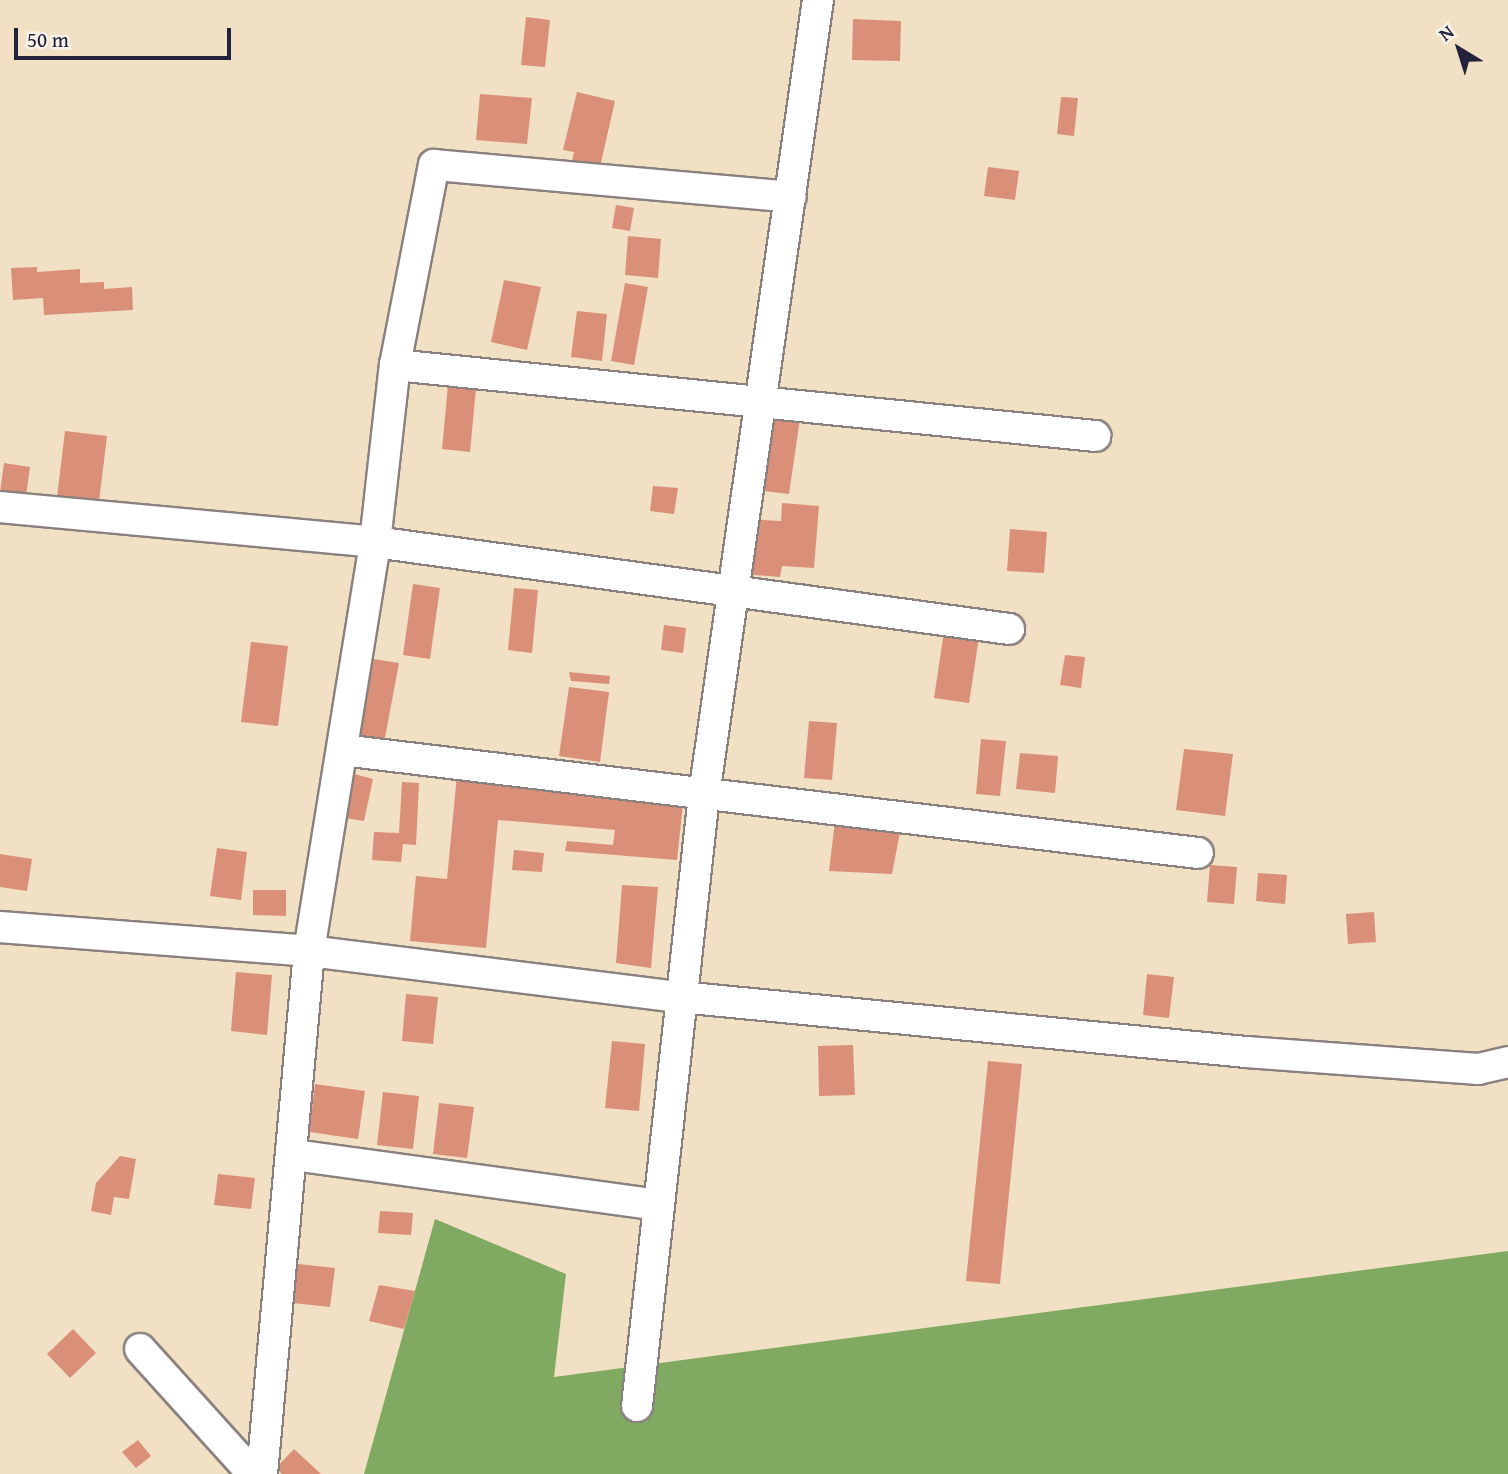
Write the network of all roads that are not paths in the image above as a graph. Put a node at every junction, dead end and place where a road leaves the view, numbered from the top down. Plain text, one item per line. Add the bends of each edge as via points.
1 (818, 0) edge
2 (791, 197) junction
3 (395, 365) junction
4 (761, 403) junction
5 (1095, 436) dead end
6 (0, 507) edge
7 (375, 542) junction
8 (734, 594) junction
9 (1009, 629) dead end
10 (342, 750) junction
11 (704, 795) junction
12 (1198, 853) dead end
13 (0, 927) edge
14 (309, 951) junction
15 (680, 996) junction
16 (1508, 1062) edge
17 (293, 1155) junction
18 (658, 1205) junction
19 (140, 1349) dead end
20 (637, 1406) dead end
21 (253, 1474) edge
22 (262, 1474) edge

1 - 2 street
2 - 3 street via 434,165
2 - 4 street
3 - 4 street
3 - 7 street
4 - 5 street
4 - 8 street
6 - 7 street
7 - 8 street
7 - 10 street
8 - 9 street
8 - 11 street
10 - 11 street
10 - 14 street
11 - 12 street
11 - 15 street
13 - 14 street
14 - 15 street
14 - 17 street
15 - 16 street via 1246,1052 1478,1069
15 - 18 street
17 - 18 street
17 - 22 street
18 - 20 street
19 - 21 street

